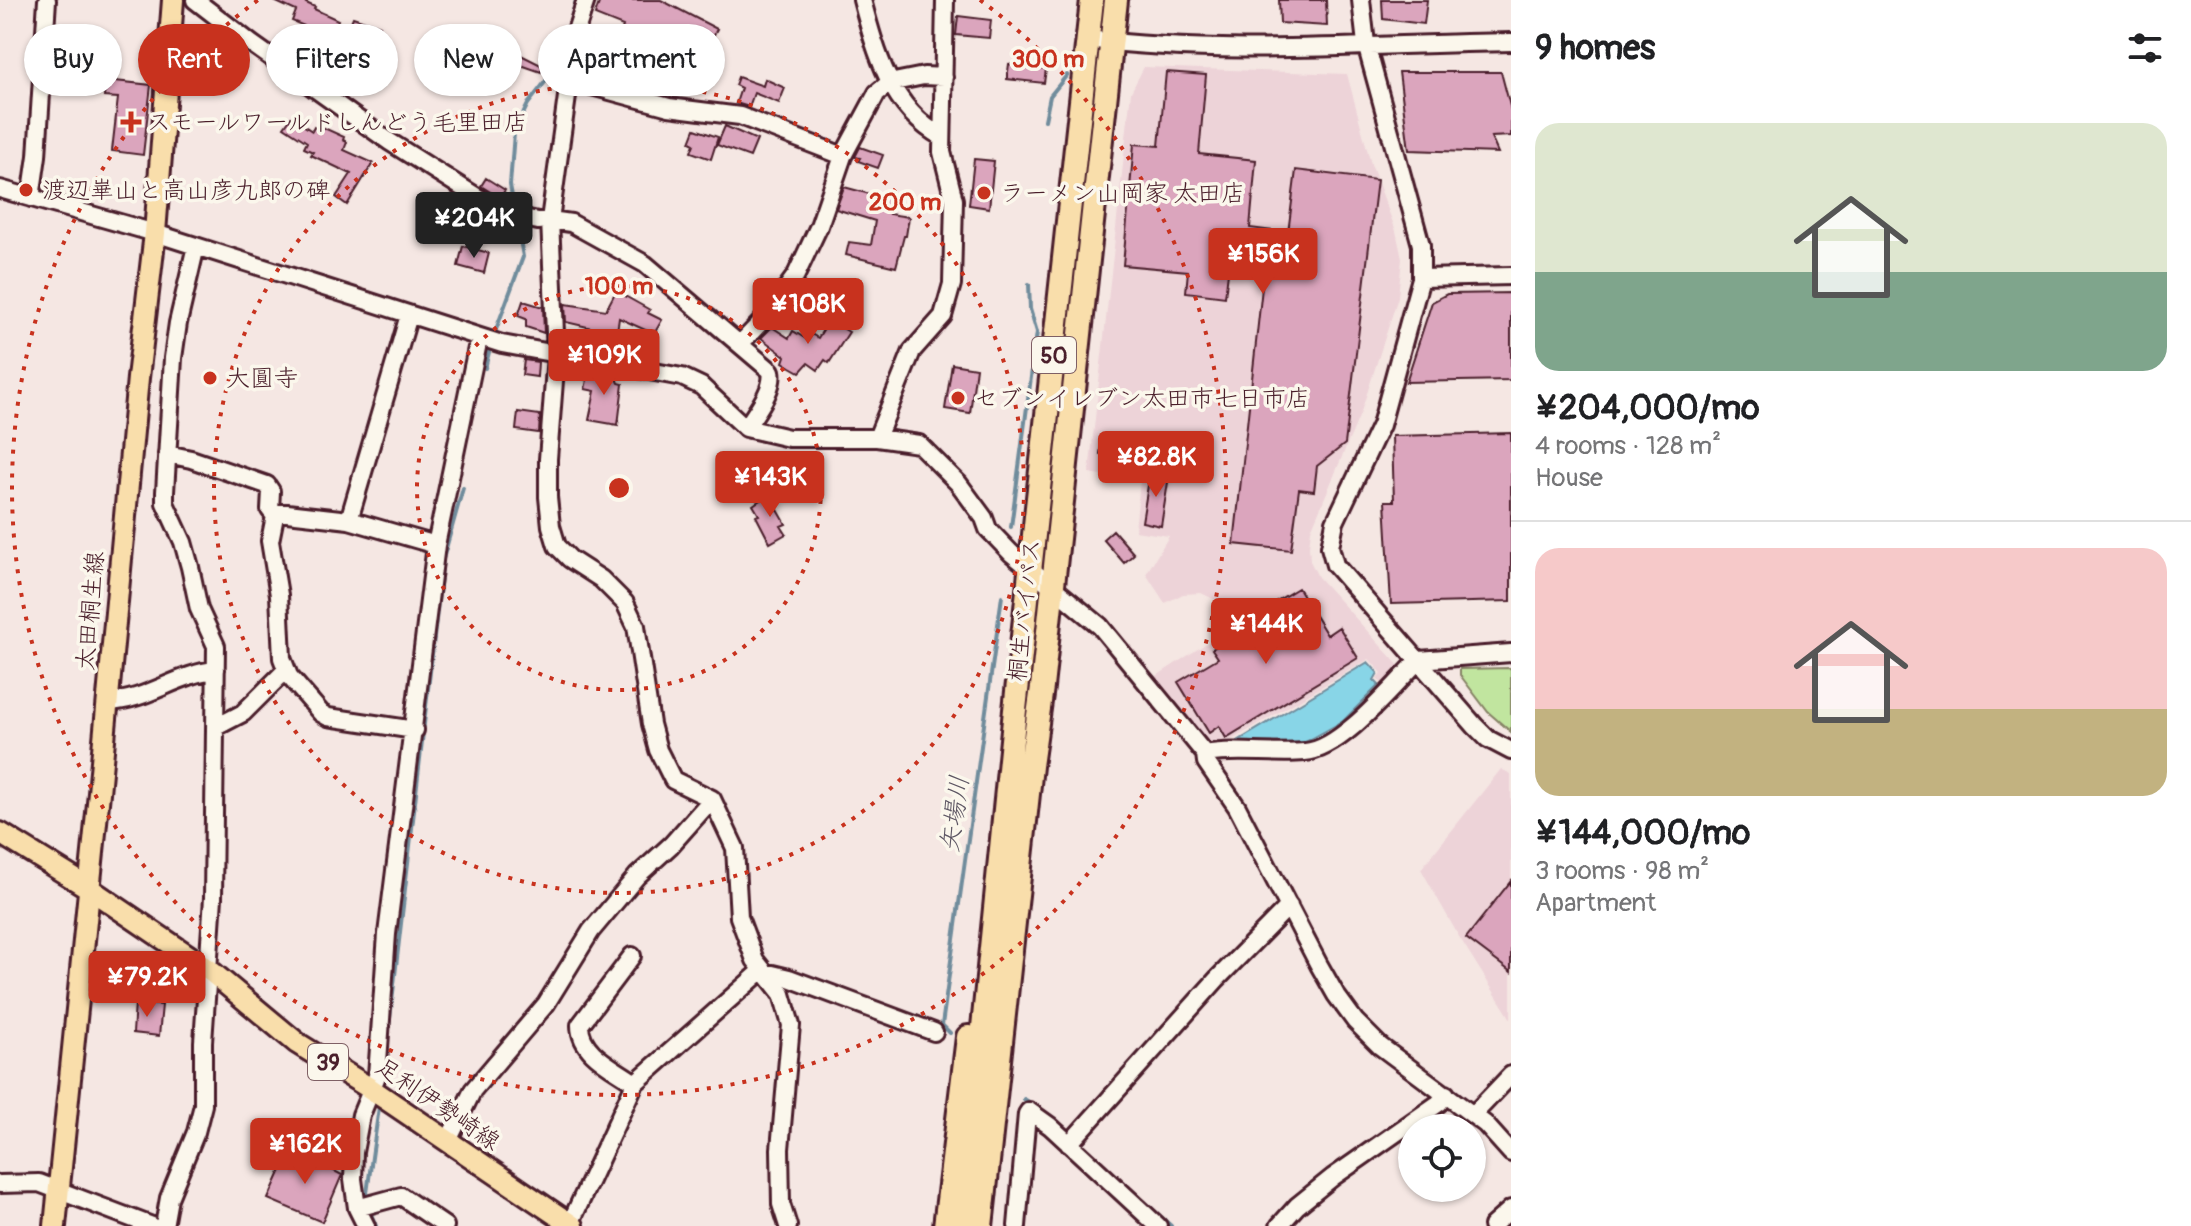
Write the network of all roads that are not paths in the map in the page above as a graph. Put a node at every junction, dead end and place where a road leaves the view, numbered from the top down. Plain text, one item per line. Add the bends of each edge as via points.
1 (173, 0) edge
2 (195, 0) edge
3 (586, 0) edge
4 (862, 0) edge
5 (945, 0) edge
6 (1092, 0) edge
7 (1116, 0) edge
8 (1361, 0) edge
9 (47, 1) edge
10 (578, 24) edge
11 (1088, 39) junction
12 (1111, 42) junction
13 (1511, 42) edge
14 (1366, 44) junction
15 (944, 77) junction
16 (889, 83) junction
17 (567, 96) edge
18 (628, 96) edge
19 (942, 137) junction
20 (843, 156) junction
21 (0, 189) edge
22 (31, 198) junction
23 (550, 220) junction
24 (155, 233) junction
25 (196, 246) junction
26 (1511, 276) edge
27 (1421, 278) junction
28 (409, 315) junction
29 (489, 340) junction
30 (740, 344) junction
31 (556, 355) junction
32 (746, 428) junction
33 (877, 438) junction
34 (167, 454) junction
35 (275, 516) junction
36 (349, 520) junction
37 (436, 545) junction
38 (1030, 571) junction
39 (1053, 589) junction
40 (1511, 653) edge
41 (1419, 660) junction
42 (216, 670) junction
43 (286, 670) junction
44 (1042, 687) junction
45 (108, 702) junction
46 (1015, 710) junction
47 (216, 727) junction
48 (415, 730) junction
49 (1511, 751) edge
50 (1205, 754) junction
51 (712, 799) junction
52 (0, 833) edge
53 (90, 888) junction
54 (1289, 906) junction
55 (632, 956) dead end
56 (208, 969) junction
57 (764, 972) junction
58 (934, 1032) dead end
59 (1511, 1075) edge
60 (635, 1083) junction
61 (371, 1089) junction
62 (1446, 1094) junction
63 (1472, 1114) edge
64 (1474, 1114) edge
65 (1486, 1128) edge
66 (982, 1134) junction
67 (448, 1141) junction
68 (1069, 1144) junction
69 (1511, 1153) edge
70 (0, 1184) edge
71 (60, 1189) junction
72 (357, 1208) junction
73 (1511, 1209) edge
74 (571, 1225) edge
75 (55, 1226) edge
76 (152, 1226) edge
77 (164, 1226) edge
78 (366, 1226) edge
79 (445, 1226) edge
80 (788, 1226) edge
81 (945, 1226) edge
82 (963, 1226) edge
83 (981, 1226) edge
84 (993, 1226) edge
85 (1017, 1226) edge
86 (1158, 1226) edge
87 (1279, 1226) edge
88 (1492, 1226) edge

1 - 24 main road, 太田桐生線
2 - 23 street via 390,142 504,214
3 - 10 street
4 - 16 street
5 - 15 street
6 - 11 highway, 桐生バイパス / 50
7 - 12 highway, 桐生バイパス / 50
8 - 14 street
9 - 22 street
11 - 12 street
11 - 38 highway, 桐生バイパス / 50
12 - 14 street
12 - 39 highway, 桐生バイパス / 50
13 - 14 street
14 - 27 street via 1421,245
15 - 16 street
15 - 19 street
16 - 19 street via 919,122
16 - 20 street via 877,93
17 - 23 street
18 - 20 street via 740,116
19 - 33 street via 954,200 949,302 912,351
20 - 30 street via 796,275
21 - 22 street
22 - 24 street
23 - 30 street via 571,223 645,264
23 - 31 street
24 - 25 street
24 - 45 main road, 太田桐生線
25 - 28 street
25 - 34 street via 173,358
26 - 27 street
27 - 41 street via 1381,425 1335,522 1330,547 1335,565
28 - 29 street
28 - 36 street
29 - 31 street
29 - 37 street
30 - 32 street via 773,377
31 - 32 street via 682,377 701,386
31 - 51 street via 548,497 557,546 625,603 636,626 658,750 673,780
32 - 33 street via 789,438
33 - 38 street via 919,444 930,453 959,484 988,529
34 - 35 street via 267,485
34 - 42 street via 165,503 216,646
35 - 36 street
35 - 43 street via 271,554
36 - 37 street
37 - 48 street
38 - 39 street
38 - 46 highway, 桐生バイパス / 50
39 - 44 highway, 桐生バイパス / 50
39 - 50 street via 1100,626
40 - 41 street
41 - 49 street via 1488,739
41 - 50 street via 1358,723 1327,744 1308,752
42 - 45 street
42 - 47 street
43 - 47 street via 243,713
43 - 48 street via 328,717
44 - 66 highway, 桐生バイパス / 50
44 - 84 highway, 50 via 1043,785
45 - 53 main road, 太田桐生線
46 - 66 highway, 桐生バイパス / 50
46 - 81 highway, 50 via 997,766
47 - 56 street
48 - 61 street via 387,934 377,1076
50 - 54 street
51 - 57 street via 735,848 739,917
51 - 67 street via 591,931 546,1004 473,1090
52 - 53 main road, 足利伊勢崎線 / 39
53 - 56 main road, 足利伊勢崎線 / 39
53 - 71 main road, 太田桐生線
54 - 62 street via 1336,995 1367,1035
54 - 68 street
55 - 60 street via 580,1025 580,1033 590,1051
56 - 61 main road, 足利伊勢崎線 / 39 via 297,1043
56 - 77 street via 203,1105
57 - 58 street
57 - 60 street
57 - 80 street via 782,994 791,1025 780,1149 781,1204
59 - 64 street
60 - 74 street
61 - 67 main road, 足利伊勢崎線 / 39
61 - 72 street via 354,1152
62 - 63 street
62 - 87 street via 1309,1196
65 - 69 street
66 - 82 highway, 桐生バイパス / 50
66 - 83 highway, 桐生バイパス / 50
67 - 74 main road, 足利伊勢崎線 / 39
68 - 85 street via 1029,1111
68 - 86 street
70 - 71 street via 39,1183
71 - 75 main road, 太田桐生線
71 - 76 street
72 - 78 street
72 - 79 street via 401,1196
73 - 88 street

